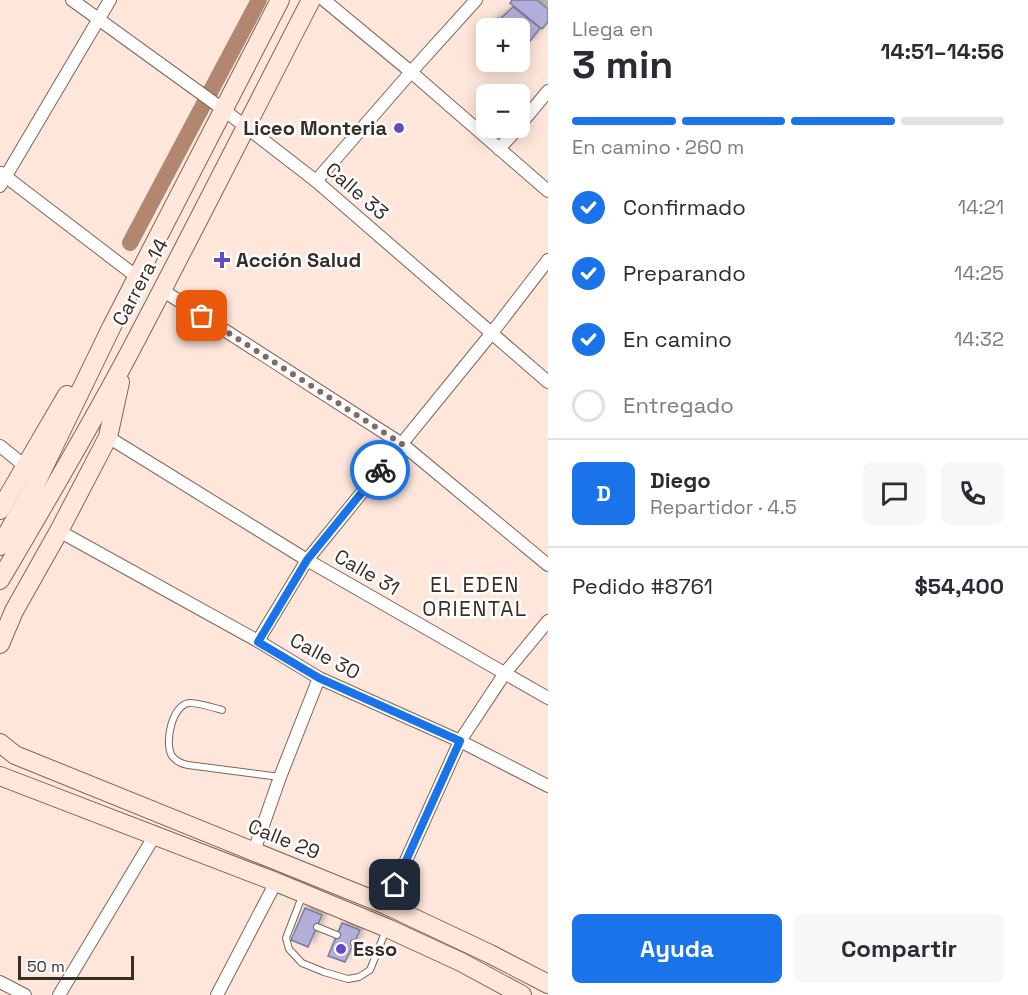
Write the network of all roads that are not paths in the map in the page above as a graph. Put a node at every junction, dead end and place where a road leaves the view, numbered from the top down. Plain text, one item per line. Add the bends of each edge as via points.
1 (72, 0) edge
2 (110, 0) edge
3 (280, 0) edge
4 (311, 0) edge
5 (324, 0) edge
6 (476, 0) edge
7 (339, 5) edge
8 (98, 19) junction
9 (411, 72) junction
10 (548, 91) edge
11 (218, 105) junction
12 (530, 113) edge
13 (246, 126) junction
14 (509, 138) edge
15 (499, 150) junction
16 (2, 178) edge
17 (316, 181) junction
18 (548, 191) edge
19 (548, 260) edge
20 (137, 277) junction
21 (162, 291) junction
22 (112, 326) junction
23 (491, 334) junction
24 (125, 360) junction
25 (548, 382) edge
26 (108, 437) junction
27 (402, 444) junction
28 (0, 446) edge
29 (25, 466) junction
30 (41, 492) junction
31 (0, 510) edge
32 (59, 531) junction
33 (0, 546) edge
34 (307, 560) junction
35 (548, 565) edge
36 (0, 580) edge
37 (548, 621) edge
38 (258, 642) junction
39 (0, 644) edge
40 (505, 673) junction
41 (319, 678) junction
42 (548, 698) edge
43 (222, 710) dead end
44 (460, 741) junction
45 (0, 743) edge
46 (0, 776) edge
47 (280, 777) junction
48 (548, 786) edge
49 (155, 835) junction
50 (254, 851) junction
51 (276, 882) junction
52 (303, 894) junction
53 (386, 905) junction
54 (317, 927) dead end
55 (387, 928) junction
56 (337, 935) dead end
57 (354, 943) dead end
58 (377, 952) junction
59 (0, 982) edge
60 (548, 984) edge
61 (25, 995) edge
62 (59, 995) edge
63 (217, 995) edge
64 (522, 995) edge

1 - 8 street, Calle 33
2 - 8 street
3 - 11 main road, Carrera 14
4 - 13 main road, Carrera 14
5 - 7 street
6 - 9 street
7 - 9 street
8 - 11 street, Calle 33
8 - 16 street
9 - 15 street
9 - 17 street
10 - 12 street
11 - 13 street, Calle 33
11 - 20 main road, Carrera 14
13 - 17 street, Calle 33
13 - 21 main road, Carrera 14
14 - 15 street
15 - 18 street
16 - 20 street
17 - 23 street, Calle 33
19 - 23 street
20 - 22 main road, Carrera 14
21 - 24 main road, Carrera 14
21 - 27 street
22 - 29 main road
22 - 30 main road, Carrera 14
23 - 25 street, Calle 33
23 - 27 street
24 - 26 main road
24 - 30 main road, Carrera 14
26 - 32 main road
26 - 34 street, Calle 31
27 - 34 street
27 - 35 street
28 - 29 street
29 - 31 main road
30 - 33 main road, Carrera 14
30 - 36 main road, Carrera 14
32 - 38 street, Calle 30
32 - 39 main road
34 - 38 street
34 - 40 street, Calle 31
37 - 40 street
38 - 41 street, Calle 30
40 - 42 street, Calle 31
40 - 44 street
41 - 44 street, Calle 30
41 - 47 street
43 - 47 lane via 190,702 179,708 168,740 171,755 188,765
44 - 48 street, Calle 30
44 - 53 street
45 - 50 main road, Calle 29 via 15,754
46 - 49 main road
47 - 50 street
49 - 51 main road
49 - 62 street
50 - 53 main road, Calle 29
51 - 52 main road
51 - 63 street
52 - 55 main road
52 - 58 lane via 297,919 286,938 289,950 302,963 348,979 370,970
53 - 60 main road, Calle 29
54 - 56 lane
55 - 58 lane
55 - 64 main road
57 - 58 lane
59 - 61 street

